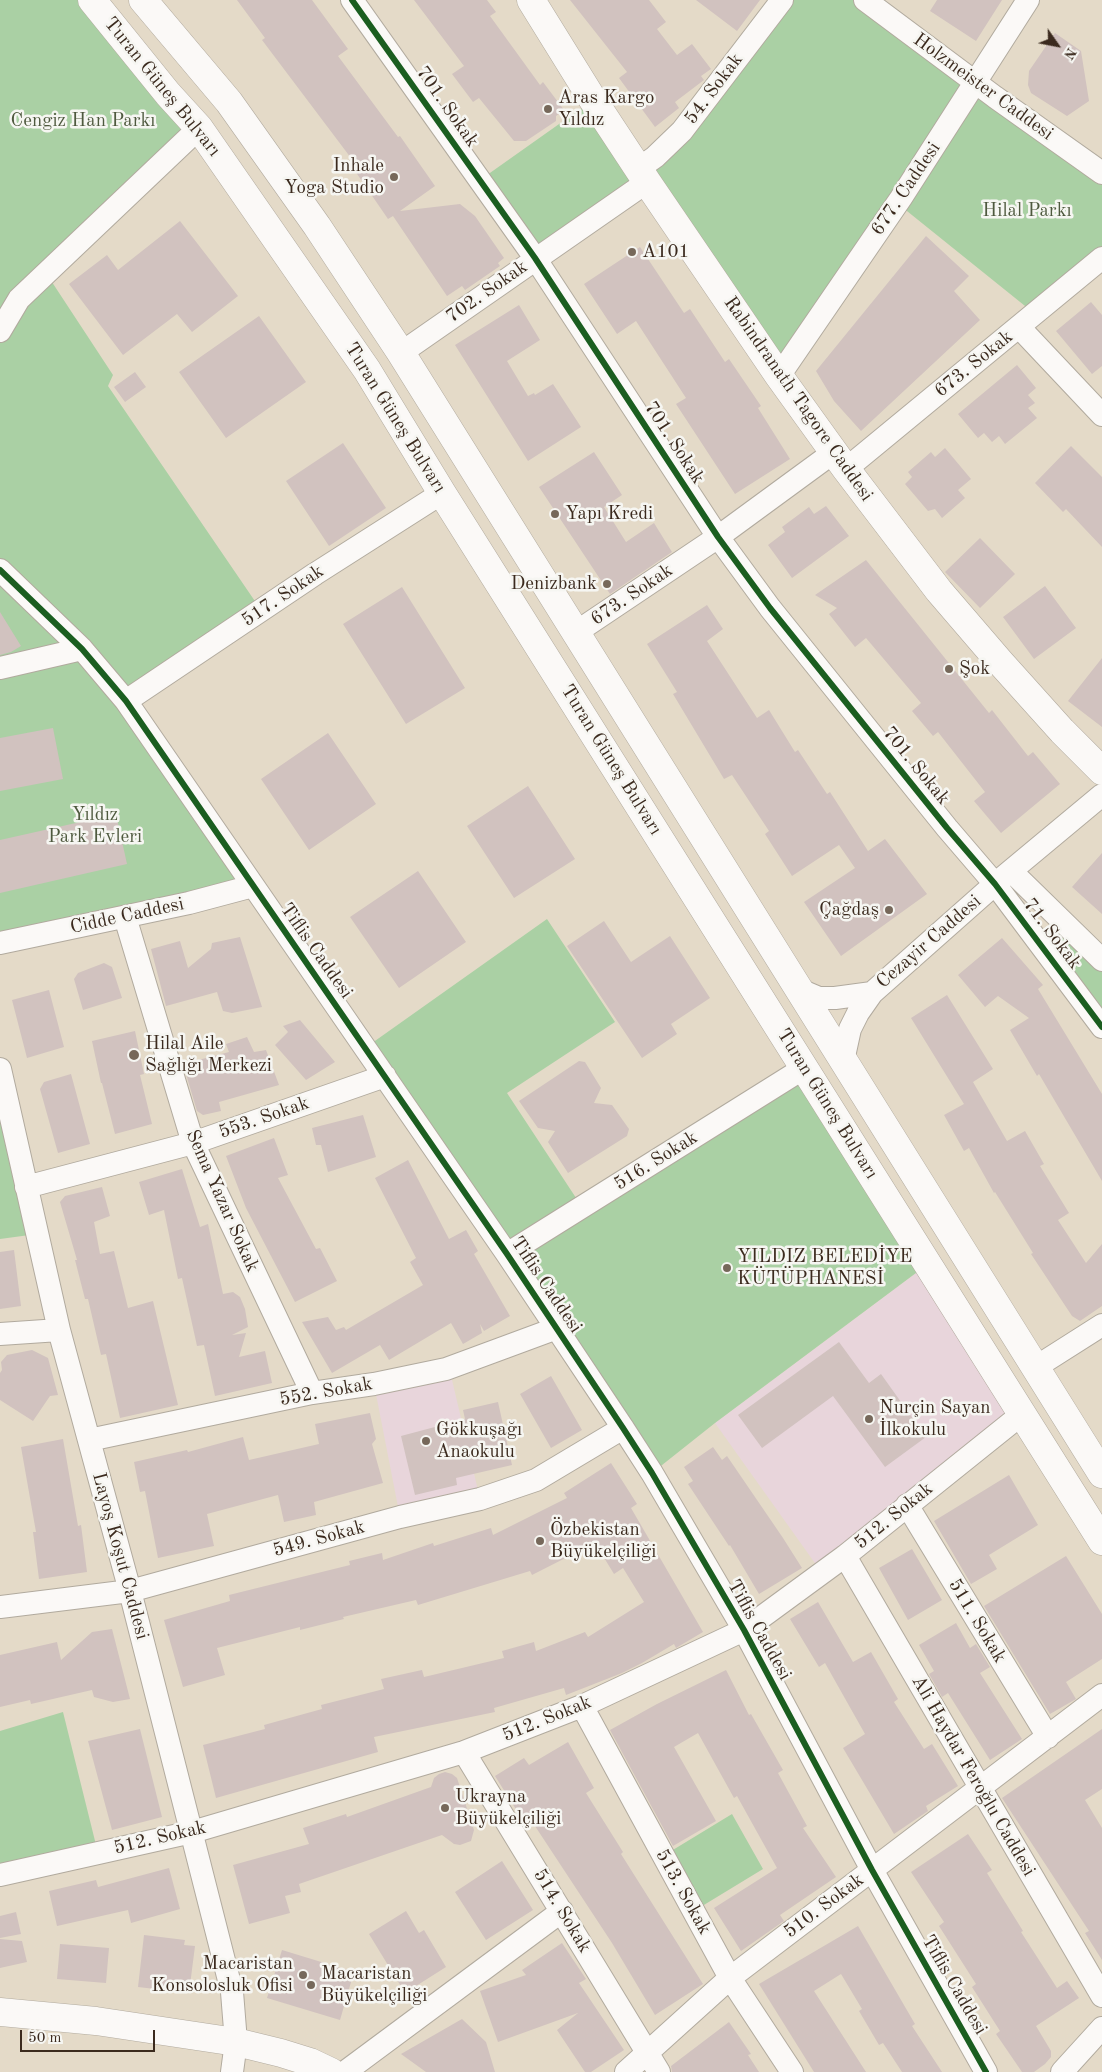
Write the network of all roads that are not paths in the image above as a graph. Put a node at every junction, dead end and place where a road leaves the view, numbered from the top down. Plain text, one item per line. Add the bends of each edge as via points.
1 (92, 0) edge
2 (143, 0) edge
3 (352, 0) edge
4 (531, 0) edge
5 (782, 0) edge
6 (865, 0) edge
7 (1028, 0) edge
8 (976, 83) junction
9 (198, 128) junction
10 (1102, 173) edge
11 (642, 175) junction
12 (535, 258) junction
13 (1102, 258) edge
14 (1019, 327) junction
15 (0, 331) edge
16 (401, 353) junction
17 (779, 376) junction
18 (1102, 415) edge
19 (840, 461) junction
20 (442, 493) junction
21 (718, 537) junction
22 (0, 570) edge
23 (576, 633) junction
24 (82, 649) junction
25 (0, 668) edge
26 (126, 701) junction
27 (1102, 771) edge
28 (1102, 795) edge
29 (1003, 877) junction
30 (253, 886) junction
31 (125, 917) junction
32 (0, 943) edge
33 (1102, 960) edge
34 (798, 990) junction
35 (872, 993) junction
36 (1102, 1027) edge
37 (842, 1061) junction
38 (804, 1068) junction
39 (0, 1069) edge
40 (386, 1076) junction
41 (193, 1143) junction
42 (26, 1187) junction
43 (507, 1254) junction
44 (1102, 1324) edge
45 (557, 1328) junction
46 (59, 1330) junction
47 (0, 1334) edge
48 (1036, 1368) junction
49 (312, 1393) junction
50 (1022, 1414) junction
51 (623, 1428) junction
52 (89, 1440) junction
53 (1102, 1474) edge
54 (907, 1505) junction
55 (1102, 1541) edge
56 (845, 1556) junction
57 (130, 1591) junction
58 (0, 1608) edge
59 (744, 1630) junction
60 (1102, 1695) edge
61 (582, 1706) junction
62 (1048, 1737) junction
63 (464, 1752) junction
64 (979, 1788) junction
65 (192, 1832) junction
66 (872, 1870) junction
67 (0, 1875) edge
68 (562, 1911) junction
69 (730, 1978) junction
70 (1102, 1996) edge
71 (0, 2012) edge
72 (1102, 2028) edge
73 (236, 2042) junction
74 (648, 2052) junction
75 (232, 2072) edge
76 (331, 2072) edge
77 (345, 2072) edge
78 (626, 2072) edge
79 (659, 2072) edge
80 (792, 2072) edge
81 (986, 2072) edge
82 (1062, 2072) edge

1 - 9 main road, Turan Güneş Bulvarı
2 - 16 main road, Turan Güneş Bulvarı via 229,102
3 - 12 street, 701. Sokak
4 - 11 main road, Rabindranath Tagore Caddesi
5 - 11 street, 54. Sokak via 682,131
6 - 8 street, Holzmeister Caddesi
7 - 8 street, 677. Caddesi
8 - 10 street, Holzmeister Caddesi
8 - 17 street, 677. Caddesi
9 - 15 street via 19,299
9 - 20 main road, Turan Güneş Bulvarı via 367,370
11 - 12 street, 702. Sokak
11 - 17 main road, Rabindranath Tagore Caddesi
12 - 16 street, 702. Sokak
12 - 21 street, 701. Sokak
13 - 14 street, 673. Sokak
14 - 18 street
14 - 19 street, 673. Sokak
16 - 23 main road, Turan Güneş Bulvarı
17 - 19 main road, Rabindranath Tagore Caddesi
19 - 21 street, 673. Sokak
19 - 27 main road, Rabindranath Tagore Caddesi via 938,591 1062,731
20 - 26 street, 517. Sokak
20 - 38 main road, Turan Güneş Bulvarı
21 - 23 street, 673. Sokak
21 - 29 street, 701. Sokak via 770,608 947,828
22 - 24 street, Tiflis Caddesi
23 - 34 main road, Turan Güneş Bulvarı
24 - 25 street
24 - 26 street, Tiflis Caddesi
26 - 30 street, Tiflis Caddesi
28 - 29 street, Cezayir Caddesi
29 - 33 street
29 - 35 street, Cezayir Caddesi
29 - 36 street, 71. Sokak
30 - 31 street, Cidde Caddesi
30 - 40 street, Tiflis Caddesi
31 - 32 street, Cidde Caddesi
31 - 41 street, Sema Yazar Sokak
34 - 35 street via 819,998
34 - 37 main road, Turan Güneş Bulvarı
35 - 37 street, Cezayir Caddesi via 850,1029
37 - 48 main road, Turan Güneş Bulvarı
38 - 43 street, 516. Sokak
38 - 50 main road, Turan Güneş Bulvarı
39 - 42 street, Layoş Koşut Caddesi
40 - 41 street, 553. Sokak
40 - 43 street, Tiflis Caddesi
41 - 42 street, 553. Sokak
41 - 49 street, Sema Yazar Sokak
42 - 46 street, Layoş Koşut Caddesi
43 - 45 street, Tiflis Caddesi
44 - 48 street
45 - 49 street, 552. Sokak via 446,1368 374,1384
45 - 51 street, Tiflis Caddesi
46 - 47 street
46 - 52 street, Layoş Koşut Caddesi
48 - 53 main road, Turan Güneş Bulvarı
49 - 52 street, 552. Sokak
50 - 54 street, 512. Sokak
50 - 55 main road, Turan Güneş Bulvarı
51 - 57 street, 549. Sokak via 536,1480 480,1499 400,1517
51 - 59 street, Tiflis Caddesi
52 - 57 street, Layoş Koşut Caddesi
54 - 56 street, 512. Sokak
54 - 62 street, 511. Sokak
56 - 59 street, 512. Sokak
56 - 64 street, Ali Haydar Feroğlu Caddesi
57 - 58 street, 549. Sokak
57 - 65 street, Layoş Koşut Caddesi
59 - 61 street, 512. Sokak
59 - 66 street, Tiflis Caddesi
60 - 62 street, 510. Sokak
61 - 63 street, 512. Sokak
61 - 69 street, 513. Sokak
62 - 64 street, 510. Sokak
63 - 65 street, 512. Sokak
63 - 68 street, 514. Sokak
64 - 66 street, 510. Sokak
64 - 70 street, Ali Haydar Feroğlu Caddesi
65 - 67 street, 512. Sokak
65 - 73 street, Layoş Koşut Caddesi via 232,1992
66 - 69 street, 510. Sokak
66 - 81 street, Tiflis Caddesi
68 - 74 street, 514. Sokak
68 - 77 street
69 - 74 street, 510. Sokak
69 - 80 street, 513. Sokak
71 - 73 main road via 96,2021
72 - 82 street
73 - 75 street, Layoş Koşut Caddesi
73 - 76 main road via 310,2062
74 - 78 street, 510. Sokak
74 - 79 street, 514. Sokak

